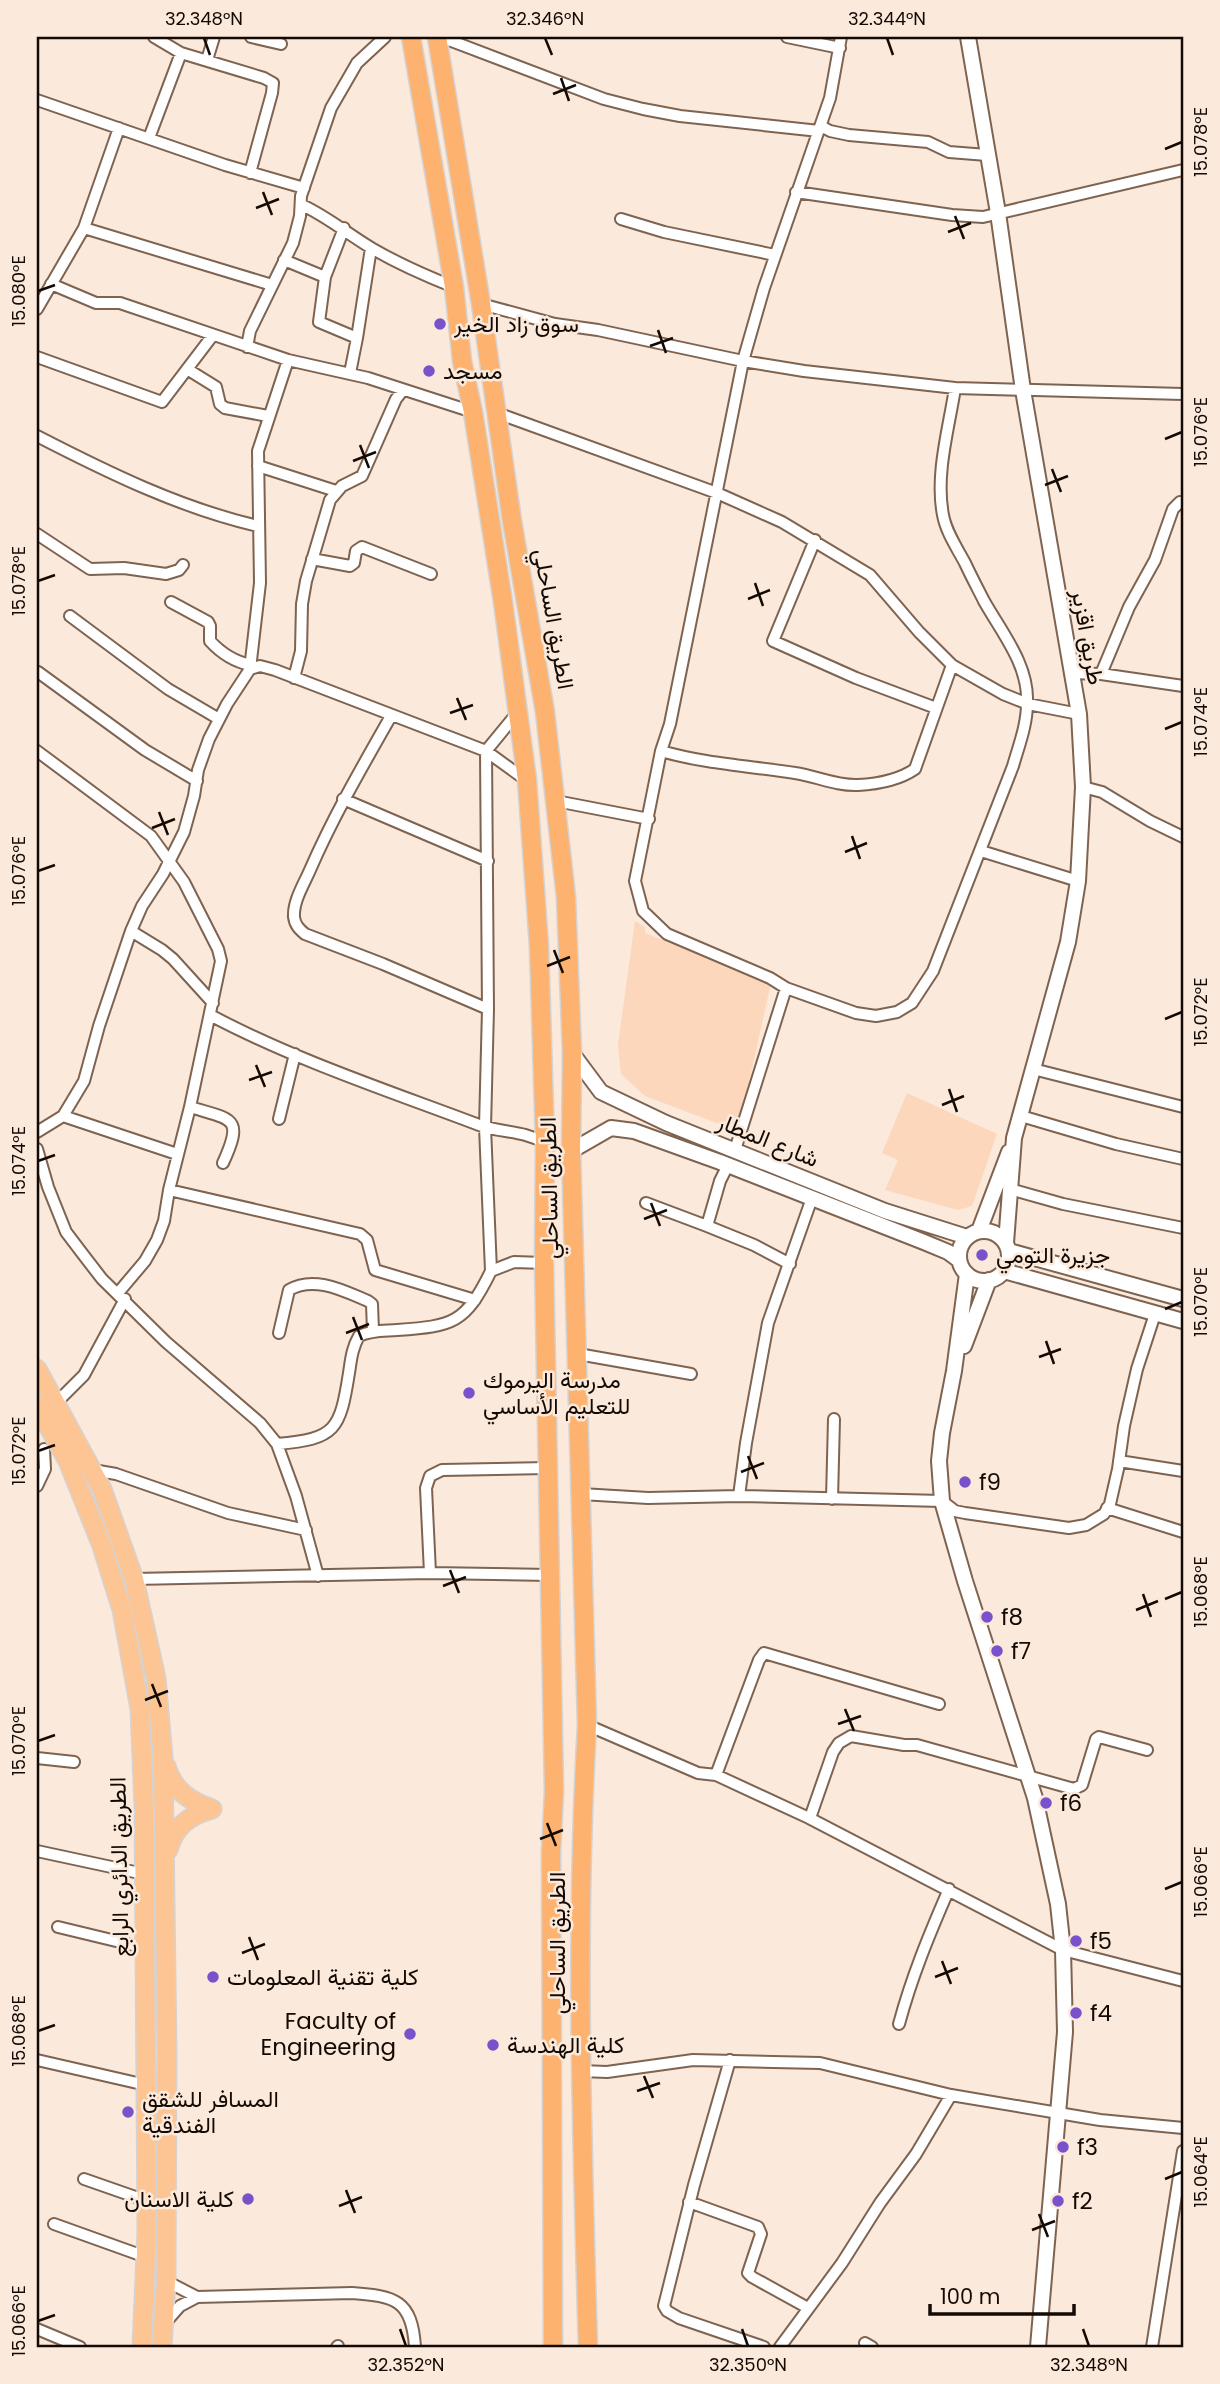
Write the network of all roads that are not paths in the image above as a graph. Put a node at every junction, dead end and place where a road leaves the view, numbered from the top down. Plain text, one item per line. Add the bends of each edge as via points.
1 (154, 37) edge
2 (214, 37) edge
3 (251, 37) edge
4 (385, 37) edge
5 (411, 37) edge
6 (439, 37) edge
7 (787, 37) edge
8 (968, 37) edge
9 (167, 40) edge
10 (840, 42) edge
11 (281, 44) dead end
12 (181, 53) junction
13 (207, 60) junction
14 (37, 100) edge
15 (119, 128) junction
16 (820, 128) junction
17 (149, 138) junction
18 (987, 155) junction
19 (1183, 170) edge
20 (250, 173) junction
21 (304, 188) junction
22 (796, 192) junction
23 (302, 205) junction
24 (998, 213) junction
25 (621, 219) dead end
26 (84, 228) junction
27 (344, 228) junction
28 (371, 248) junction
29 (775, 255) junction
30 (284, 260) junction
31 (325, 277) junction
32 (272, 285) junction
33 (454, 287) junction
34 (45, 288) edge
35 (481, 304) junction
36 (37, 309) edge
37 (213, 335) junction
38 (358, 338) junction
39 (247, 346) junction
40 (37, 357) edge
41 (288, 360) junction
42 (743, 361) junction
43 (187, 369) junction
44 (350, 373) junction
45 (955, 388) junction
46 (403, 390) junction
47 (1023, 390) junction
48 (1183, 394) edge
49 (473, 412) junction
50 (497, 414) junction
51 (268, 416) junction
52 (37, 436) edge
53 (258, 466) junction
54 (337, 491) junction
55 (717, 493) junction
56 (1183, 502) edge
57 (258, 526) junction
58 (37, 534) edge
59 (815, 540) junction
60 (312, 559) junction
61 (183, 565) dead end
62 (431, 574) dead end
63 (172, 601) dead end
64 (71, 616) dead end
65 (952, 665) junction
66 (251, 667) junction
67 (38, 672) edge
68 (1070, 673) junction
69 (1101, 674) junction
70 (294, 678) junction
71 (1183, 686) edge
72 (1027, 704) junction
73 (936, 708) junction
74 (518, 712) junction
75 (1079, 714) junction
76 (391, 716) junction
77 (219, 719) junction
78 (37, 751) edge
79 (486, 751) junction
80 (661, 751) junction
81 (527, 780) junction
82 (197, 781) junction
83 (1083, 787) junction
84 (343, 799) junction
85 (556, 801) junction
86 (649, 819) junction
87 (1183, 837) edge
88 (981, 851) junction
89 (488, 861) junction
90 (170, 862) junction
91 (1077, 881) junction
92 (131, 931) junction
93 (786, 988) junction
94 (214, 1003) junction
95 (488, 1009) junction
96 (210, 1016) junction
97 (572, 1053) junction
98 (295, 1054) junction
99 (1033, 1069) junction
100 (190, 1107) junction
101 (1183, 1107) edge
102 (63, 1116) junction
103 (1021, 1116) junction
104 (279, 1119) dead end
105 (666, 1123) junction
106 (485, 1127) junction
107 (37, 1132) edge
108 (1014, 1138) junction
109 (660, 1141) junction
110 (545, 1143) junction
111 (735, 1150) junction
112 (571, 1151) junction
113 (177, 1154) junction
114 (37, 1156) edge
115 (1183, 1159) edge
116 (223, 1163) dead end
117 (728, 1166) junction
118 (1010, 1189) junction
119 (169, 1190) junction
120 (812, 1198) junction
121 (646, 1203) dead end
122 (707, 1226) junction
123 (1183, 1228) edge
124 (973, 1234) junction
125 (1007, 1247) junction
126 (959, 1260) junction
127 (544, 1264) junction
128 (790, 1264) junction
129 (491, 1271) junction
130 (1004, 1271) junction
131 (967, 1274) junction
132 (989, 1280) junction
133 (121, 1296) junction
134 (1183, 1299) edge
135 (475, 1300) junction
136 (1155, 1314) junction
137 (1183, 1321) edge
138 (373, 1331) junction
139 (279, 1333) dead end
140 (578, 1354) junction
141 (37, 1369) edge
142 (954, 1371) junction
143 (691, 1374) dead end
144 (56, 1403) junction
145 (37, 1406) edge
146 (834, 1419) dead end
147 (277, 1444) junction
148 (46, 1447) edge
149 (1119, 1461) junction
150 (548, 1468) junction
151 (93, 1470) junction
152 (1183, 1471) edge
153 (37, 1486) edge
154 (581, 1494) junction
155 (739, 1496) junction
156 (832, 1499) junction
157 (942, 1500) junction
158 (1107, 1508) junction
159 (306, 1530) junction
160 (1183, 1532) edge
161 (430, 1573) junction
162 (549, 1574) junction
163 (318, 1576) junction
164 (134, 1579) junction
165 (939, 1704) dead end
166 (587, 1725) junction
167 (1147, 1750) dead end
168 (163, 1757) junction
169 (37, 1758) edge
170 (74, 1762) dead end
171 (1027, 1774) junction
172 (716, 1775) junction
173 (554, 1791) junction
174 (583, 1792) junction
175 (810, 1818) junction
176 (37, 1851) edge
177 (551, 1852) junction
178 (582, 1856) junction
179 (165, 1860) junction
180 (144, 1874) junction
181 (949, 1889) junction
182 (58, 1927) dead end
183 (145, 1948) junction
184 (1063, 1950) junction
185 (1183, 1981) edge
186 (899, 2024) dead end
187 (37, 2060) edge
188 (730, 2060) junction
189 (581, 2071) junction
190 (146, 2085) junction
191 (951, 2095) junction
192 (1060, 2111) junction
193 (1183, 2128) edge
194 (1183, 2151) edge
195 (83, 2179) dead end
196 (147, 2201) junction
197 (689, 2202) junction
198 (54, 2224) dead end
199 (146, 2257) junction
200 (166, 2281) junction
201 (197, 2297) junction
202 (808, 2308) junction
203 (165, 2323) junction
204 (37, 2329) edge
205 (80, 2347) edge
206 (142, 2347) edge
207 (162, 2347) edge
208 (415, 2347) edge
209 (552, 2347) edge
210 (587, 2347) edge
211 (764, 2347) edge
212 (780, 2347) edge
213 (1038, 2347) edge
214 (1152, 2347) edge

1 - 9 street
2 - 13 street
3 - 11 street
4 - 21 street via 345,81
5 - 33 highway, الطريق الساحلي
6 - 16 street via 604,99 643,109
6 - 35 highway, الطريق الساحلي
7 - 10 street
8 - 18 street, طريق اقزير
9 - 12 street
10 - 16 street
12 - 13 street
12 - 17 street
13 - 20 street via 273,83
14 - 15 street
15 - 17 street
15 - 26 street
16 - 18 street
16 - 22 street
17 - 20 street
18 - 24 street, طريق اقزير
19 - 24 street
20 - 21 street
21 - 23 street
22 - 24 street via 960,216
22 - 29 street
23 - 27 street
23 - 30 street
24 - 47 street, طريق اقزير
25 - 29 street
26 - 32 street
26 - 34 street
27 - 28 street
27 - 31 street
28 - 33 street
28 - 38 street
29 - 42 street
30 - 31 street
30 - 32 street
31 - 38 street via 319,322
32 - 39 street
33 - 49 highway, الطريق الساحلي
34 - 36 street
34 - 37 street via 96,303 120,303
35 - 42 street via 555,324
35 - 50 highway, الطريق الساحلي
37 - 39 street
37 - 43 street
38 - 44 street
39 - 41 street
40 - 43 street via 158,402 166,399
41 - 44 street
41 - 51 street
42 - 45 street
42 - 55 street
43 - 51 street via 216,387 225,408
44 - 46 street
45 - 47 street
45 - 72 street via 942,470 946,529 1019,663
46 - 49 street
46 - 54 street via 362,476
47 - 48 street
47 - 68 street, طريق اقزير
49 - 74 highway, الطريق الساحلي
50 - 55 street
50 - 85 highway, الطريق الساحلي
51 - 53 street
52 - 57 street via 125,480
53 - 54 street
53 - 57 street
54 - 60 street
55 - 59 street
55 - 80 street
56 - 69 street via 1173,509 1155,560
57 - 66 street via 260,583
58 - 61 street via 90,569 166,574
59 - 65 street via 870,575
59 - 73 street via 773,641
60 - 62 street via 350,565 362,547
60 - 70 street
63 - 66 street via 208,621 209,641
64 - 77 street via 168,688
65 - 72 street
65 - 73 street
66 - 70 street
66 - 77 street
67 - 82 street via 145,750
68 - 69 street
68 - 75 street, طريق اقزير
69 - 71 street
70 - 76 street
72 - 75 street
72 - 88 street via 1024,732
73 - 80 street via 915,769 879,783 846,785 795,773 690,760
74 - 79 street
74 - 81 highway, الطريق الساحلي
75 - 83 street, طريق اقزير
76 - 79 street
76 - 84 street
77 - 82 street
78 - 90 street via 151,836
79 - 81 street
79 - 89 street
80 - 86 street
81 - 110 highway, الطريق الساحلي via 539,946
82 - 90 street via 184,832
83 - 87 street via 1102,792
83 - 91 street, طريق اقزير
84 - 89 street
84 - 95 street via 296,905 298,928
85 - 86 street
85 - 97 highway, الطريق الساحلي via 566,897
86 - 93 street via 635,881 643,911 667,934
88 - 91 street
88 - 93 street via 933,971 912,1003 876,1016
89 - 95 street
90 - 92 street
90 - 94 street via 218,949 221,961
91 - 99 street, طريق اقزير via 1068,942
92 - 94 street via 173,959
92 - 102 street via 84,1081
93 - 111 street
94 - 96 street
95 - 106 street
96 - 98 street
96 - 100 street
97 - 105 street, شارع المطار via 601,1092
97 - 112 highway, الطريق الساحلي
98 - 104 street
98 - 106 street
99 - 101 street
99 - 103 street, طريق اقزير
100 - 113 street
100 - 116 street via 223,1117 234,1127
102 - 107 street
102 - 113 street
103 - 108 street, طريق اقزير
103 - 115 street
105 - 109 street
105 - 111 street, شارع المطار
106 - 110 street via 531,1135
106 - 129 street
108 - 118 street, طريق اقزير
108 - 124 street
109 - 112 street, شارع المطار via 634,1131 611,1129
109 - 117 street, شارع المطار
110 - 127 highway, الطريق الساحلي
111 - 124 street, شارع المطار via 885,1211
112 - 140 highway, الطريق الساحلي
113 - 119 street
114 - 133 street via 66,1232
117 - 120 street, شارع المطار
117 - 122 street
118 - 123 street
118 - 125 street, طريق اقزير
119 - 133 street via 157,1240
119 - 135 street via 360,1234 367,1240 375,1270
120 - 126 street, شارع المطار
120 - 128 street
121 - 122 street
122 - 128 street
124 - 125 street via 993,1232
124 - 126 street via 960,1247
125 - 130 street
125 - 134 street
126 - 131 street
127 - 129 street via 514,1262
127 - 150 highway, الطريق الساحلي
128 - 155 street via 768,1323
129 - 135 street
130 - 132 street
130 - 136 street
131 - 132 street
131 - 142 street
132 - 142 street
133 - 144 street via 84,1375
133 - 147 street via 166,1342 260,1423
135 - 138 street via 450,1324
136 - 137 street
136 - 149 street via 1137,1370
138 - 139 street via 368,1301 304,1282 289,1290
138 - 147 street via 359,1336 354,1344 342,1413 330,1432 306,1442
140 - 143 street
140 - 154 highway, الطريق الساحلي
141 - 144 main road, الطريق الدائري الرابع
142 - 157 street via 939,1461
144 - 151 main road, الطريق الدائري الرابع
145 - 148 main road, الطريق الدائري الرابع
146 - 156 street
147 - 159 street
148 - 153 street via 45,1469
148 - 180 main road, الطريق الدائري الرابع via 79,1484 103,1546 129,1642 142,1737
149 - 152 street
149 - 158 street
150 - 161 street via 442,1470 430,1476 426,1496
150 - 162 highway, الطريق الساحلي
151 - 159 street via 228,1513
151 - 164 main road, الطريق الدائري الرابع
154 - 155 street
154 - 166 highway, الطريق الساحلي
155 - 156 street
156 - 157 street
157 - 158 street via 955,1511 1069,1528 1097,1520
157 - 171 street
158 - 160 street
159 - 163 street
161 - 162 street
161 - 163 street
162 - 173 highway, الطريق الساحلي
163 - 164 street
164 - 168 main road, الطريق الدائري الرابع via 156,1678
165 - 172 street via 764,1653
166 - 172 street via 698,1773
166 - 174 highway, الطريق الساحلي
167 - 171 street via 1099,1737 1079,1788
168 - 179 main road, الطريق الدائري الرابع
168 - 179 main road via 176,1788 212,1809 183,1822 170,1841
169 - 170 street
171 - 175 street via 918,1745 851,1737 833,1752
171 - 184 street via 1049,1857
172 - 175 street
173 - 174 highway via 569,1802
173 - 177 highway, الطريق الساحلي
174 - 178 highway, الطريق الساحلي
175 - 181 street
176 - 180 street
177 - 178 highway via 566,1844
177 - 209 highway, الطريق الساحلي
178 - 189 highway, الطريق الساحلي
179 - 200 main road, الطريق الدائري الرابع
180 - 183 main road, الطريق الدائري الرابع
181 - 184 street
181 - 186 street via 911,1979
182 - 183 street
183 - 190 main road, الطريق الدائري الرابع
184 - 185 street
184 - 192 street via 1065,2032
187 - 190 street
188 - 189 street
188 - 191 street via 820,2063
188 - 197 street
189 - 210 highway, الطريق الساحلي
190 - 196 main road, الطريق الدائري الرابع
191 - 192 street
191 - 202 street via 916,2154
192 - 193 street
192 - 213 street
194 - 214 street
195 - 196 street
196 - 199 main road, الطريق الدائري الرابع
197 - 202 street via 758,2227 761,2234 748,2273
197 - 211 street via 664,2306 678,2318
198 - 199 street
199 - 206 main road, الطريق الدائري الرابع
200 - 201 street
200 - 203 main road, الطريق الدائري الرابع
201 - 203 street via 180,2306
201 - 208 street via 352,2293 385,2297 406,2309
202 - 212 street
203 - 207 main road, الطريق الدائري الرابع
204 - 205 street

